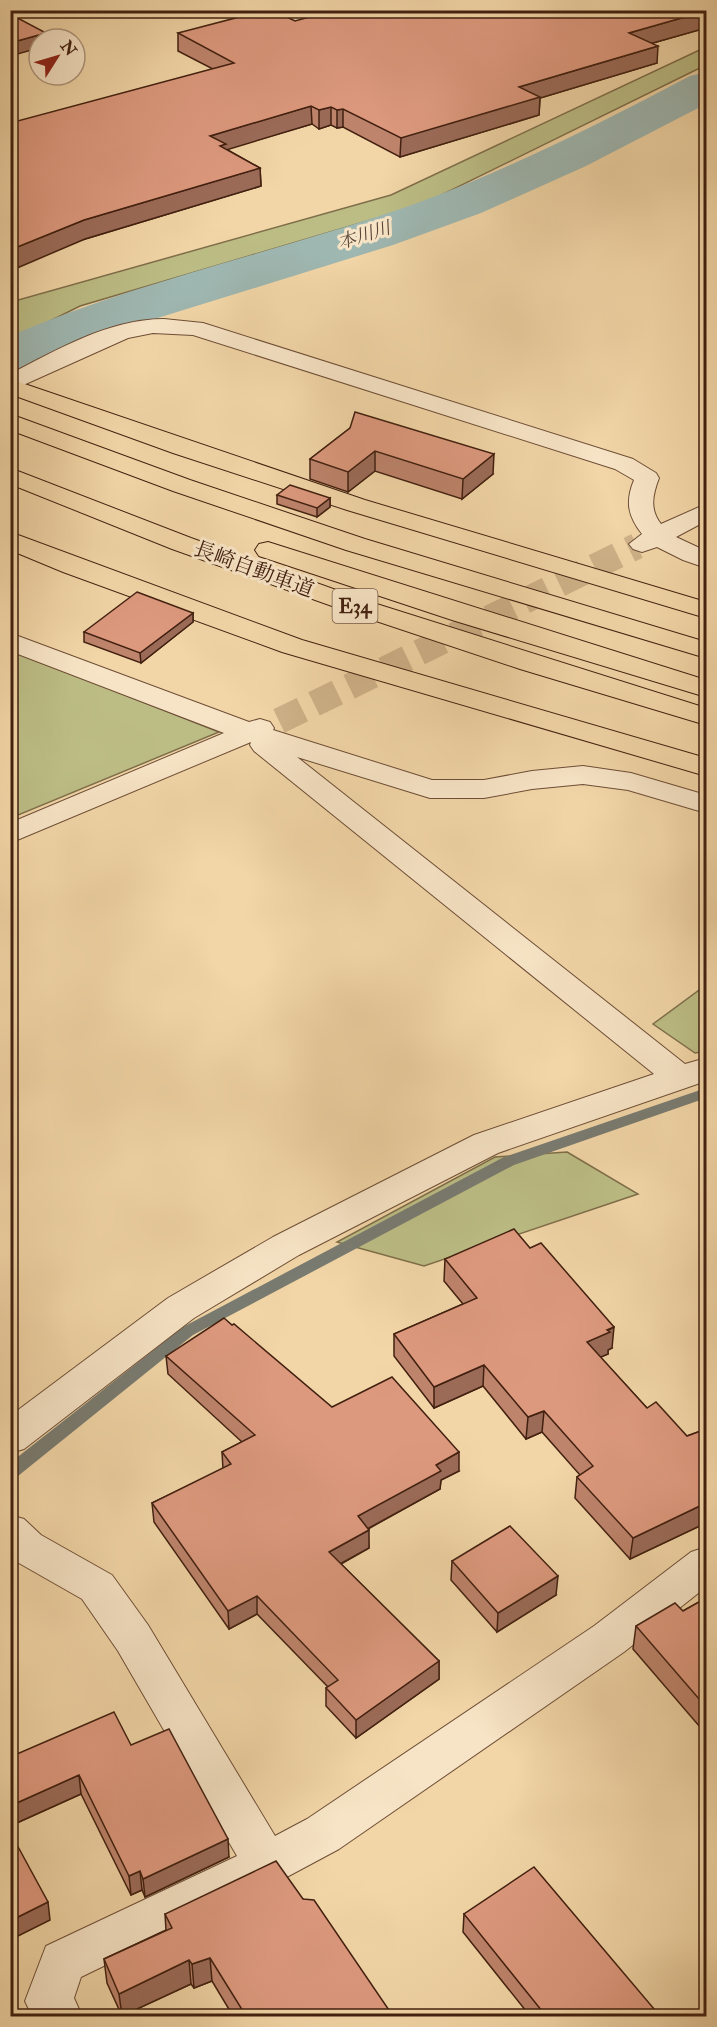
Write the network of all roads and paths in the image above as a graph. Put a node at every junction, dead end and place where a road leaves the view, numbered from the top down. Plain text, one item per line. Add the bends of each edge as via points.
1 (10, 385) edge
2 (16, 424) edge
3 (10, 458) edge
4 (10, 475) edge
5 (706, 511) edge
6 (10, 538) edge
7 (648, 541) junction
8 (706, 560) edge
9 (490, 586) junction
10 (706, 609) edge
11 (10, 641) edge
12 (462, 642) junction
13 (706, 642) edge
14 (706, 650) edge
15 (706, 688) edge
16 (706, 717) edge
17 (279, 721) tunnel mouth
18 (706, 727) edge
19 (248, 732) junction
20 (706, 767) edge
21 (706, 804) edge
22 (10, 834) edge
23 (694, 1074) edge
24 (10, 1438) edge
25 (10, 1531) edge
26 (706, 1564) edge
27 (267, 1864) junction
28 (58, 2016) edge

1 - 7 street via 105,339 150,326 195,328 624,464 647,478 639,491
1 - 10 highway via 446,533
2 - 9 highway via 321,532
3 - 15 highway via 301,562
4 - 12 highway, 長崎自動車道 / E34 via 235,562
5 - 7 street
6 - 20 highway via 292,646
7 - 8 street
9 - 13 highway
9 - 14 highway
11 - 19 street
12 - 16 highway, 長崎自動車道 / E34
12 - 18 highway via 621,701
17 - 19 street
19 - 21 street via 430,789 484,789 583,775 631,782
19 - 22 street
19 - 23 street
23 - 24 street via 486,1144 286,1246 181,1308
25 - 27 street via 26,1547 97,1587 133,1638
26 - 27 street via 609,1639 323,1834
27 - 28 street via 63,1962 49,2001

